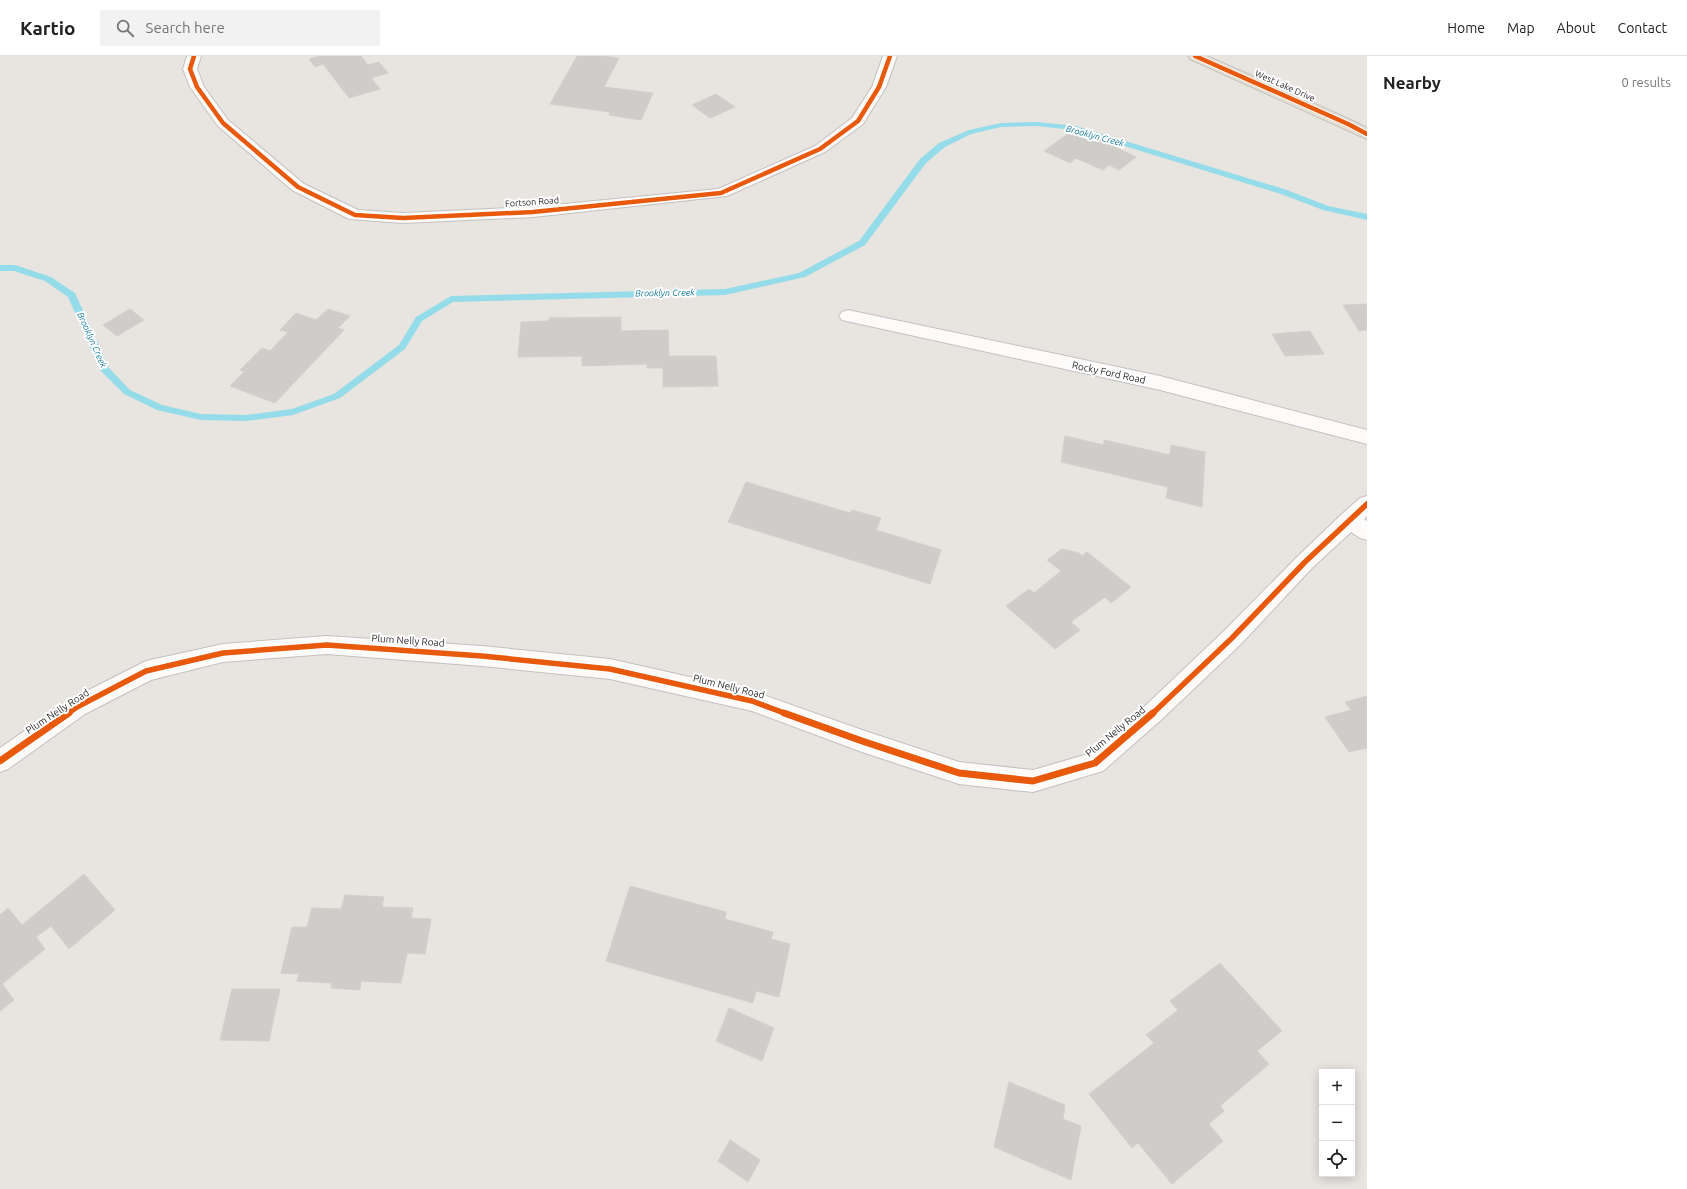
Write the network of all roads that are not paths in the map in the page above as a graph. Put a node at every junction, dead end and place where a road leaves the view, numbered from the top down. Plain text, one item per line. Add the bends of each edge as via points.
1 (194, 56) edge
2 (890, 56) edge
3 (1195, 56) edge
4 (1367, 134) edge
5 (848, 316) dead end
6 (1367, 436) edge
7 (1367, 504) edge
8 (1358, 526) edge
9 (0, 761) edge

1 - 2 street, Fortson Road via 190,69 197,87 223,123 298,187 355,215 403,218 533,212 721,193 820,149 858,121 879,87
3 - 4 main road, West Lake Drive
5 - 6 street, Rocky Ford Road via 1160,383
7 - 8 street, Plum Nelly Road
8 - 9 street, Plum Nelly Road via 1305,562 1232,638 1153,713 1095,763 1033,781 959,773 752,701 610,668 326,644 223,653 146,671 77,707

